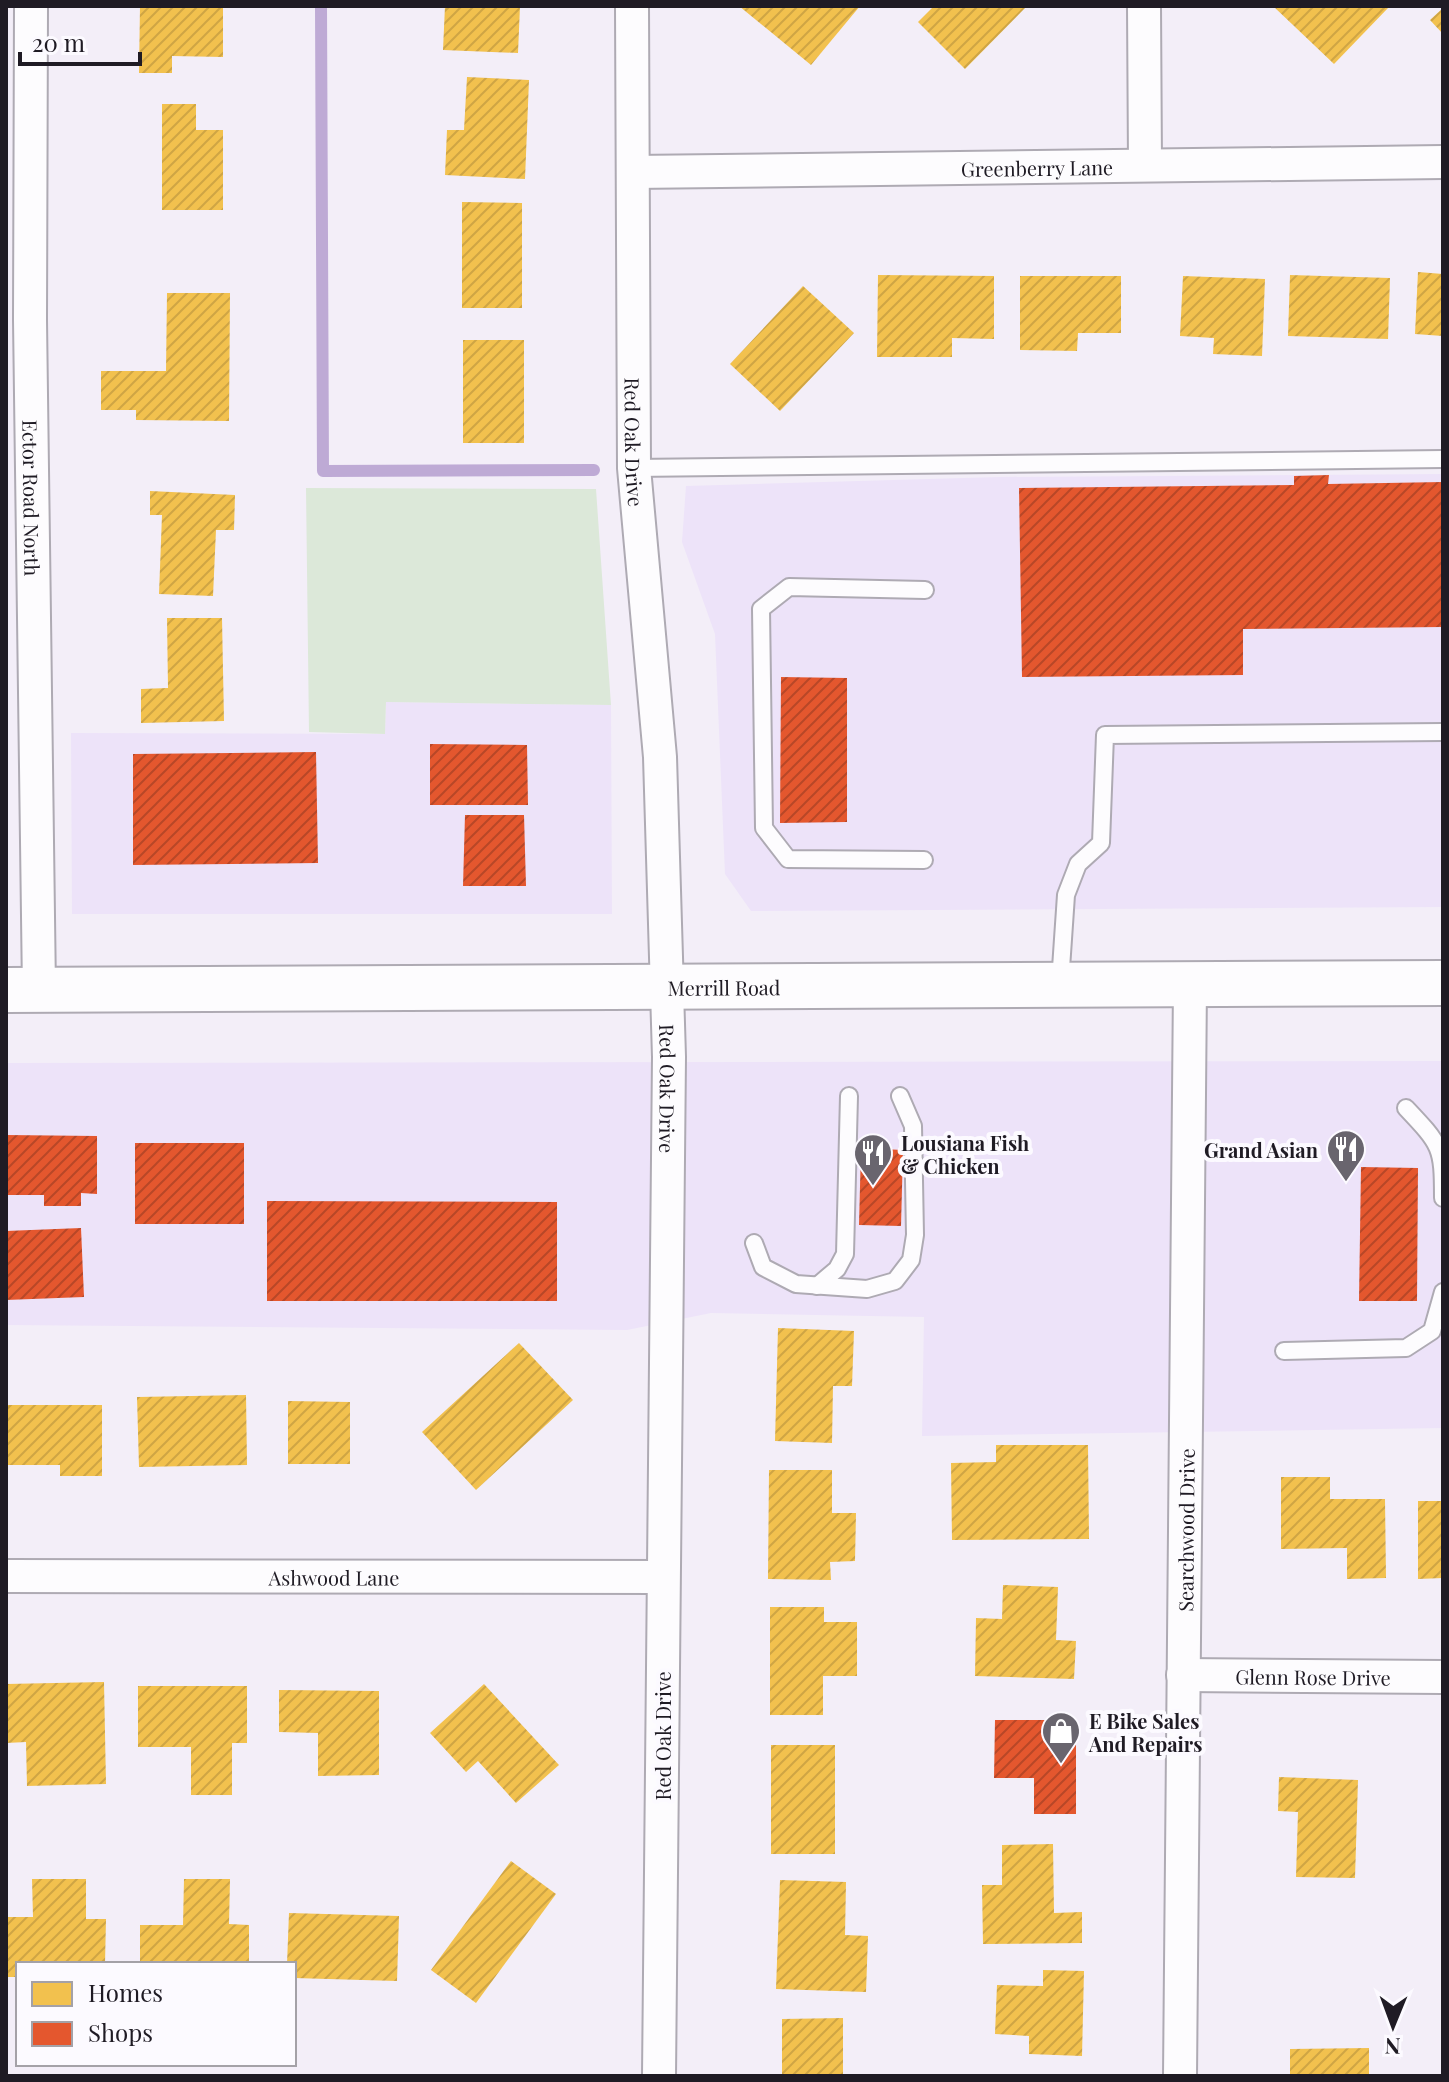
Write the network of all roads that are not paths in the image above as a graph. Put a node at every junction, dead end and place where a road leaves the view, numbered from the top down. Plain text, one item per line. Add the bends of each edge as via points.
1 (31, 6) edge
2 (632, 6) edge
3 (1144, 6) edge
4 (19, 81) edge
5 (1443, 162) edge
6 (1145, 164) junction
7 (633, 172) junction
8 (1443, 459) edge
9 (634, 468) junction
10 (925, 590) dead end
11 (1443, 732) edge
12 (924, 860) dead end
13 (1443, 983) edge
14 (668, 985) junction
15 (1060, 985) junction
16 (1190, 985) junction
17 (23, 990) edge
18 (849, 1096) dead end
19 (900, 1096) dead end
20 (1406, 1108) dead end
21 (1443, 1198) edge
22 (754, 1243) dead end
23 (817, 1286) junction
24 (1443, 1292) edge
25 (1284, 1351) dead end
26 (6, 1576) edge
27 (663, 1577) junction
28 (1183, 1675) junction
29 (1443, 1677) edge
30 (659, 2076) edge
31 (1180, 2076) edge

1 - 4 street, Ector Road North
2 - 7 street, Red Oak Drive
3 - 6 street
4 - 17 street, Ector Road North via 30,320
5 - 6 street, Greenberry Lane
6 - 7 street, Greenberry Lane
7 - 9 street, Red Oak Drive
8 - 9 lane
9 - 14 street, Red Oak Drive via 660,757
10 - 12 lane via 789,587 761,609 764,828 788,859
11 - 15 lane via 1105,735 1101,843 1078,864 1066,895
13 - 16 main road, Merrill Road
14 - 15 main road, Merrill Road
14 - 17 main road, Merrill Road
14 - 27 street, Red Oak Drive
15 - 16 main road, Merrill Road
16 - 28 street, Searchwood Drive
18 - 23 lane via 845,1254
19 - 23 lane via 913,1126 911,1260 895,1281 867,1289
20 - 21 lane via 1436,1140 1443,1159
22 - 23 lane via 763,1267 796,1284
24 - 25 lane via 1432,1331 1406,1348
26 - 27 street, Ashwood Lane
27 - 30 street, Red Oak Drive
28 - 29 street, Glenn Rose Drive
28 - 31 street, Searchwood Drive

